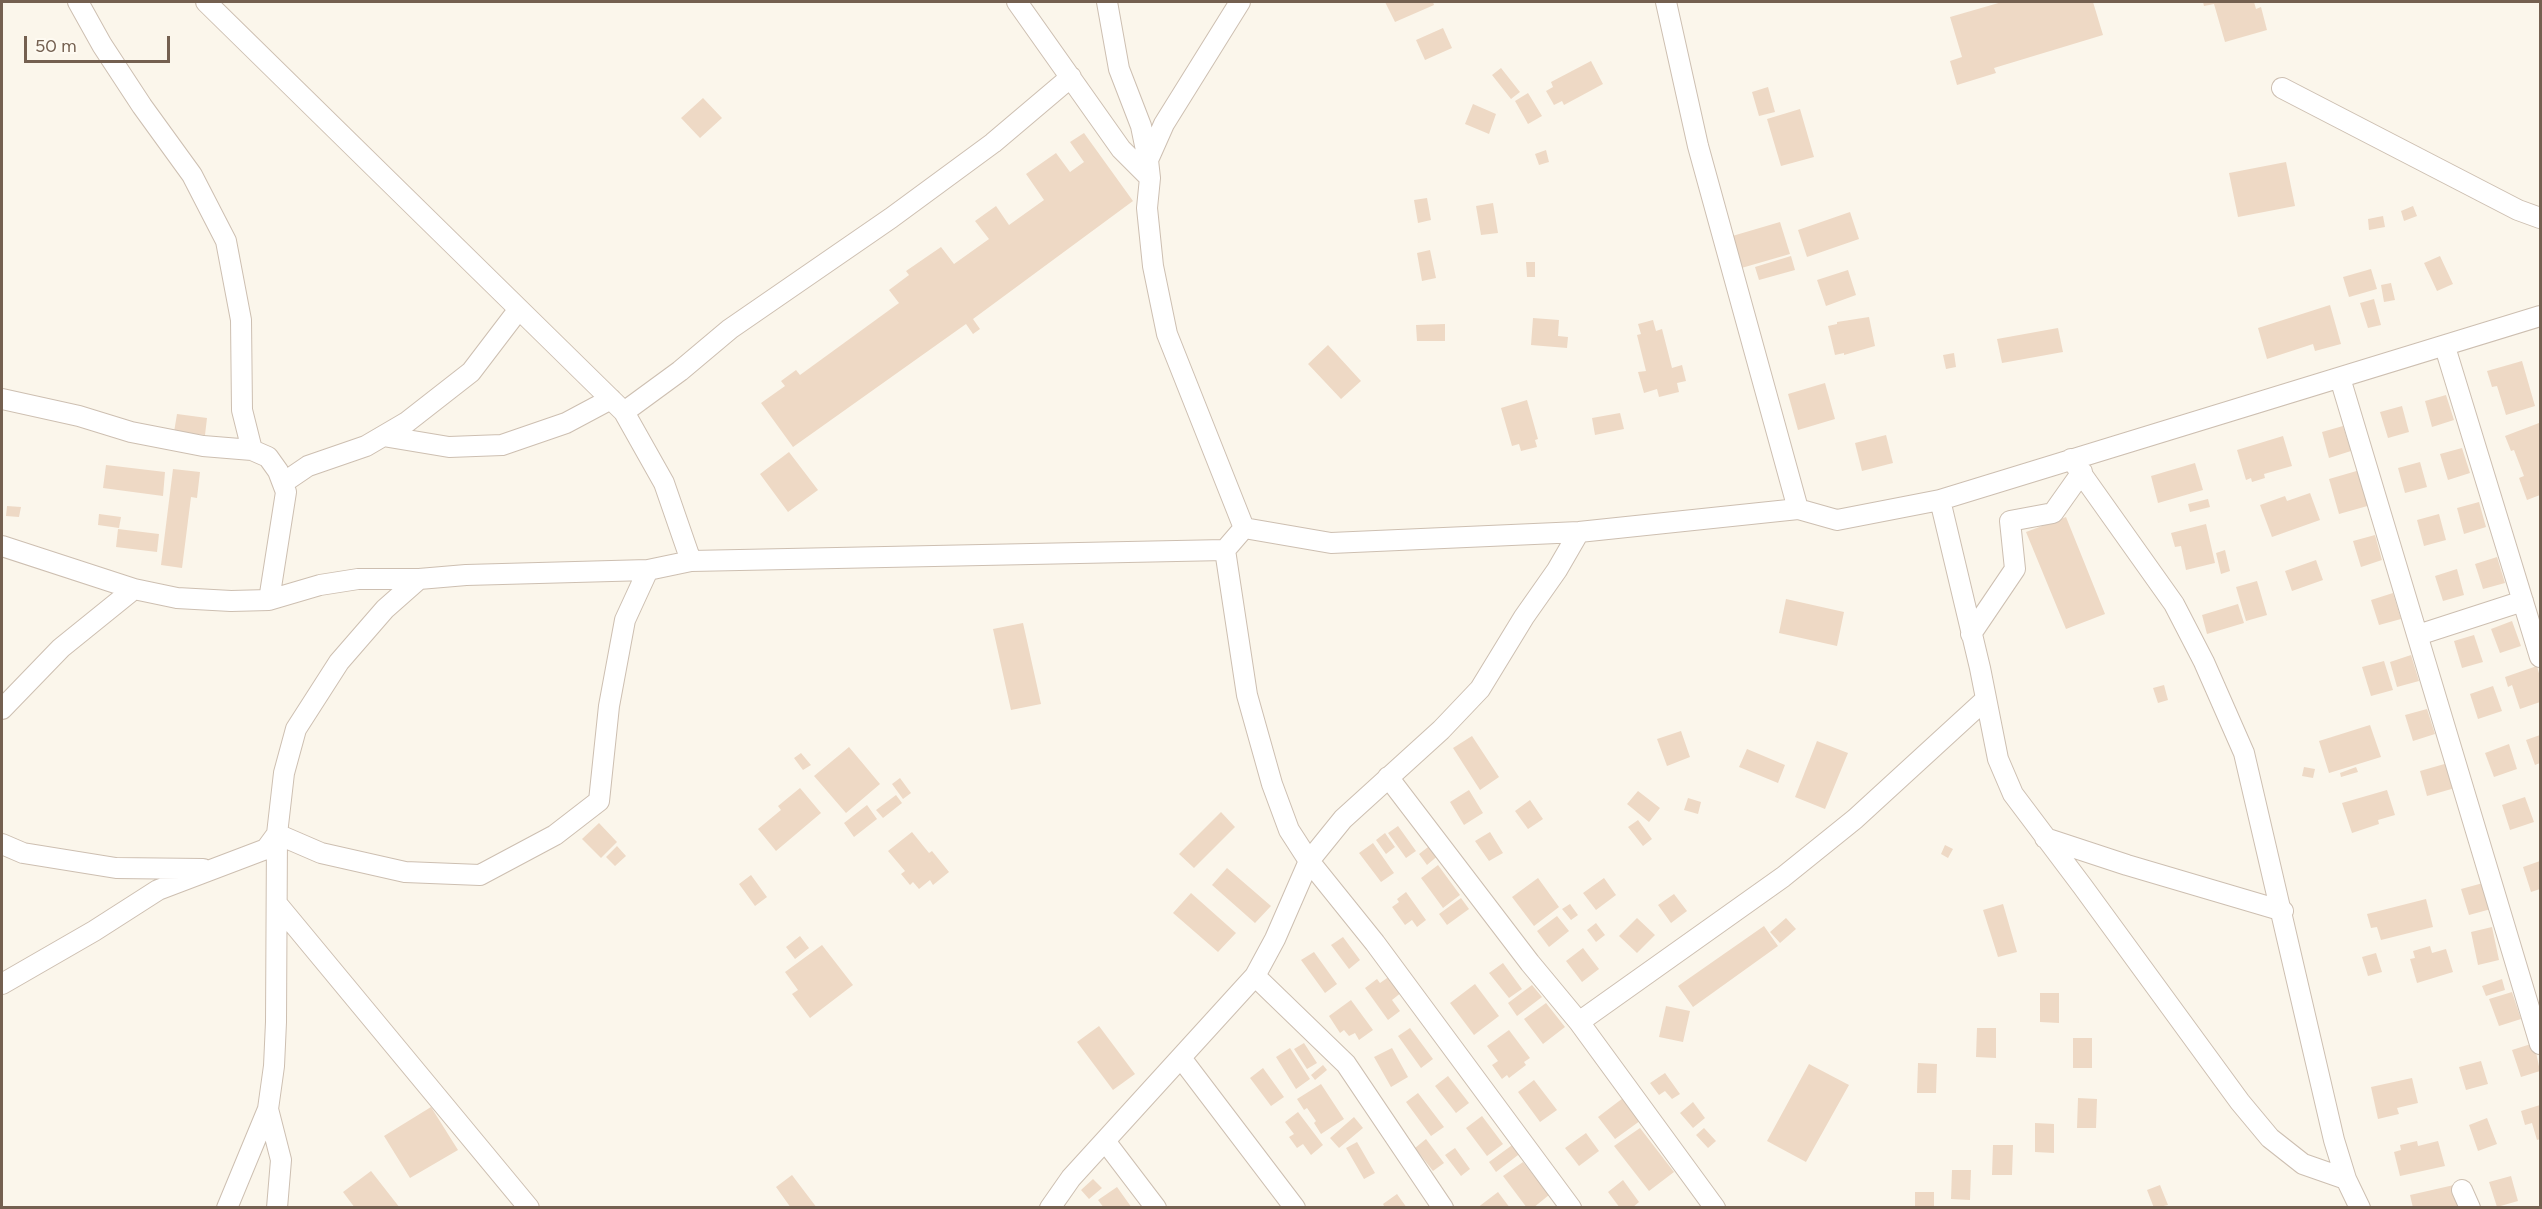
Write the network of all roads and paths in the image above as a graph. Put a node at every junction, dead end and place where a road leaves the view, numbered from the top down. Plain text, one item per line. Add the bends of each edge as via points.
1 (78, 2) edge
2 (206, 2) edge
3 (1017, 2) edge
4 (1240, 2) edge
5 (1666, 2) edge
6 (1108, 4) edge
7 (1071, 77) junction
8 (2282, 88) dead end
9 (1149, 169) junction
10 (2541, 218) edge
11 (519, 309) junction
12 (2541, 316) edge
13 (2445, 346) junction
14 (2340, 378) junction
15 (2, 399) edge
16 (618, 406) junction
17 (383, 436) junction
18 (252, 450) junction
19 (2076, 466) junction
20 (283, 483) junction
21 (1940, 500) junction
22 (1798, 509) junction
23 (1244, 528) junction
24 (1579, 532) junction
25 (2, 546) edge
26 (1225, 550) junction
27 (691, 561) junction
28 (648, 570) junction
29 (419, 579) junction
30 (134, 589) junction
31 (269, 600) junction
32 (2523, 601) junction
33 (1971, 634) junction
34 (2418, 635) junction
35 (2541, 657) edge
36 (1986, 699) junction
37 (2, 709) edge
38 (1388, 777) junction
39 (277, 834) junction
40 (2045, 838) junction
41 (2, 844) edge
42 (1309, 861) junction
43 (212, 870) junction
44 (278, 905) junction
45 (2283, 910) junction
46 (1256, 976) junction
47 (2, 984) edge
48 (1578, 1022) junction
49 (2541, 1044) edge
50 (1181, 1058) junction
51 (268, 1109) junction
52 (1105, 1141) junction
53 (2346, 1179) junction
54 (2462, 1190) dead end
55 (227, 1208) edge
56 (277, 1208) edge
57 (529, 1208) edge
58 (1050, 1208) edge
59 (1156, 1208) edge
60 (1295, 1208) edge
61 (1443, 1208) edge
62 (1571, 1208) edge
63 (1715, 1208) edge
64 (2360, 1208) edge
65 (2470, 1208) edge

1 - 18 street via 102,45 192,175 226,241 241,320 242,410
2 - 11 street
3 - 7 street
4 - 9 street via 1164,124
5 - 22 street via 1698,146
6 - 9 street via 1119,69 1141,126
7 - 9 street via 1121,149
7 - 16 street via 993,143 891,218 730,328 680,371
8 - 10 street via 2518,210
9 - 23 street via 1147,208 1153,266 1167,334
11 - 16 street
11 - 17 street via 471,372
12 - 13 street
13 - 14 street
13 - 32 street
14 - 19 street
14 - 34 street
15 - 18 street via 131,432 203,446
16 - 17 street via 502,445 448,447
16 - 27 street via 664,483
17 - 20 street via 308,466
18 - 20 street via 268,457
19 - 21 street
19 - 33 street via 2053,513 2010,521 2015,569
19 - 45 street via 2174,604 2204,662 2244,753
20 - 31 street via 286,492
21 - 22 street via 1837,520
21 - 33 street
22 - 24 street
23 - 24 street via 1331,543
23 - 26 street
24 - 38 street via 1480,689
25 - 30 street
26 - 27 street
26 - 42 street via 1247,695 1262,751 1289,830
27 - 28 street
28 - 29 street
28 - 39 street via 625,620 609,706 599,801 555,835 480,875 405,872 321,853
29 - 31 street via 358,579
29 - 39 street via 385,609 339,662 296,729 284,773
30 - 31 street via 177,598
30 - 37 street via 61,648
32 - 34 street
32 - 35 street
33 - 36 street
34 - 49 street
36 - 40 street via 1998,759 2013,794
36 - 48 street via 1855,819 1783,877
38 - 42 street via 1343,819
38 - 48 street
39 - 43 street via 266,849
39 - 44 street
40 - 45 street
40 - 53 street via 2270,1138 2303,1164
41 - 43 street via 23,853 116,868
42 - 46 street
42 - 62 street
43 - 47 street via 158,890
44 - 51 street via 274,1065
44 - 57 street
45 - 53 street
46 - 50 street
46 - 61 street via 1346,1064
48 - 63 street
50 - 52 street
50 - 60 street
51 - 55 street
51 - 56 street via 281,1160
52 - 58 street
52 - 59 street
53 - 64 street
54 - 65 street

